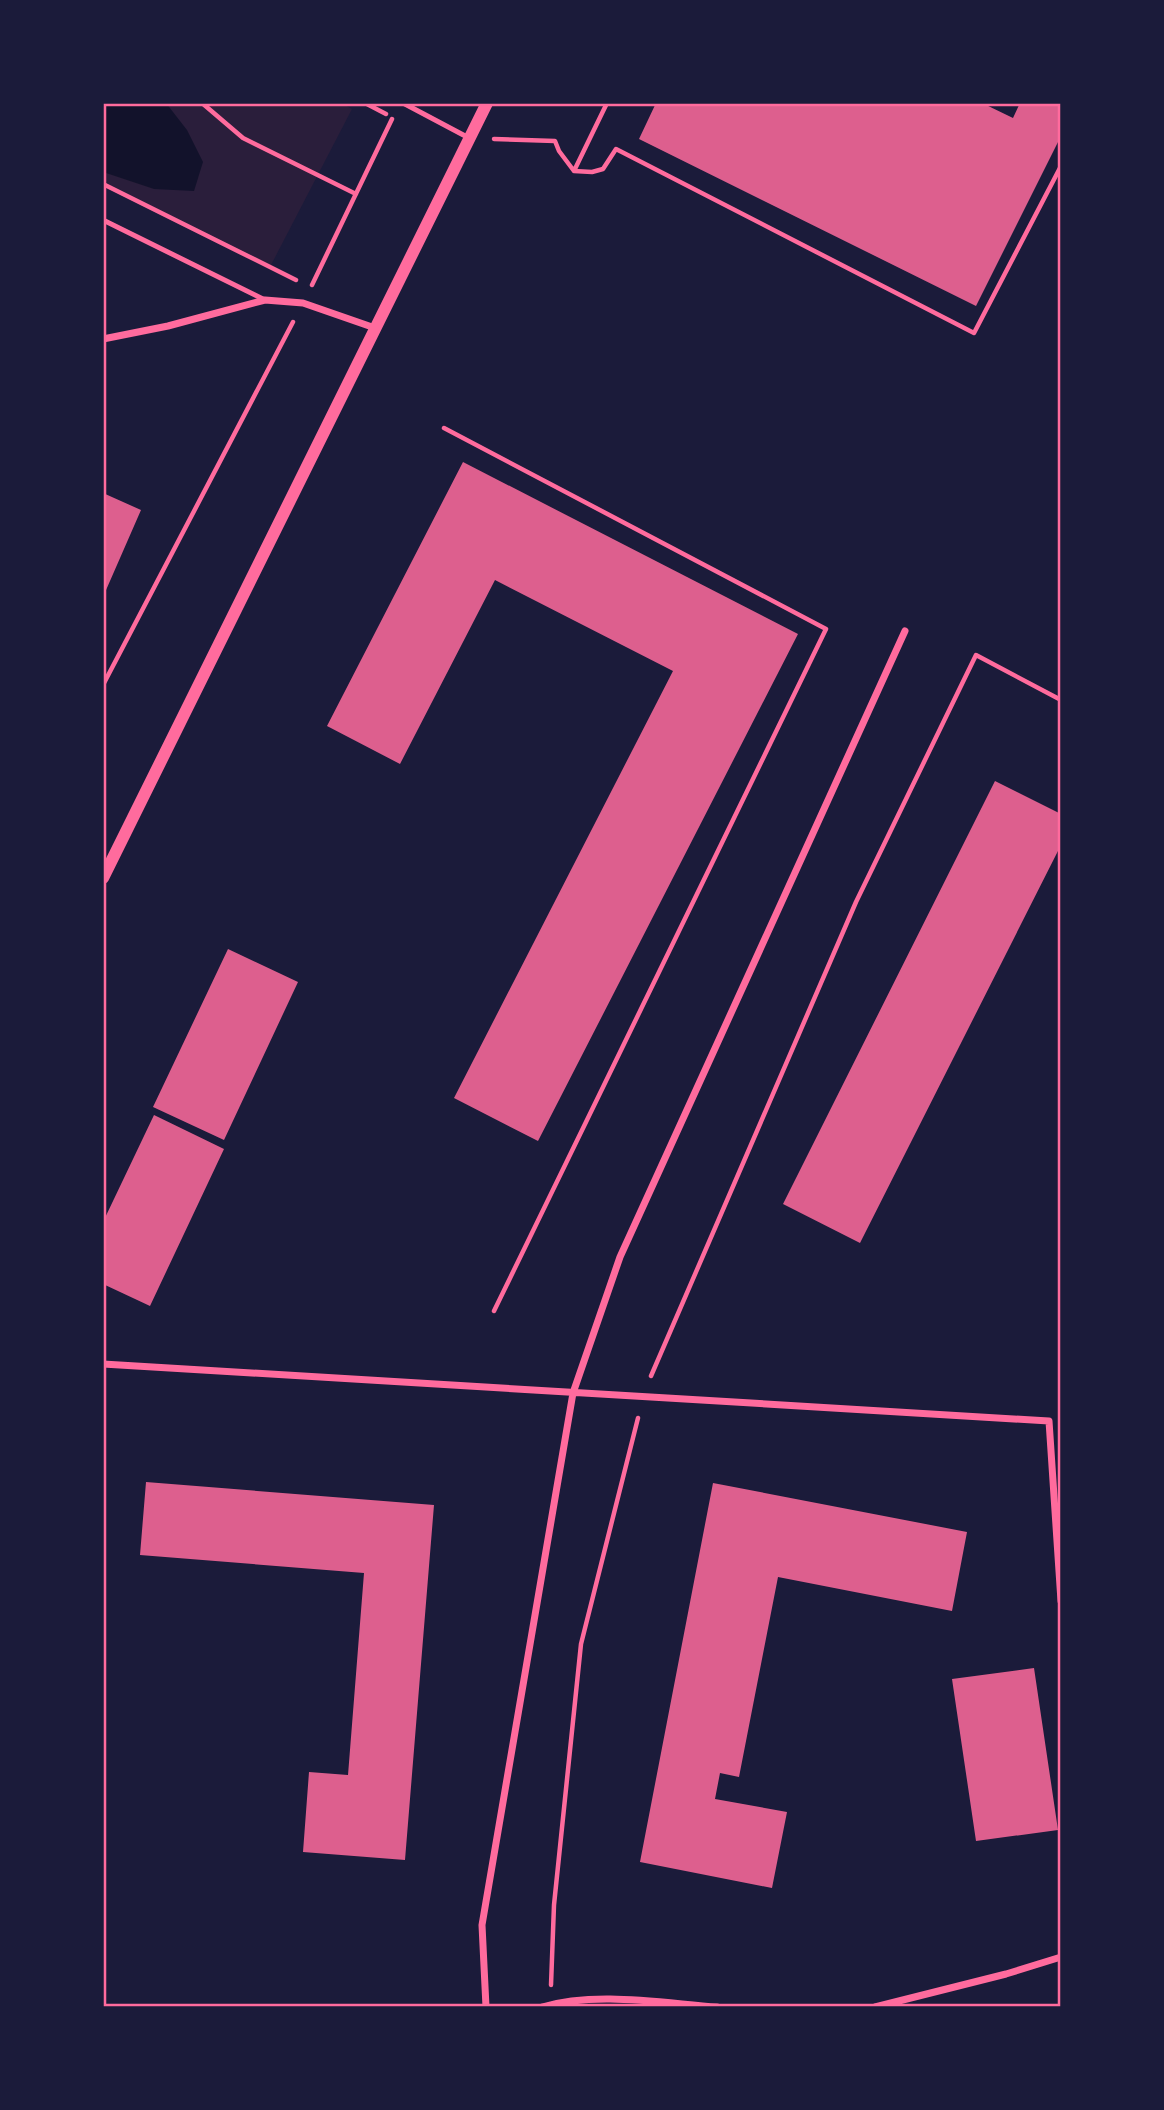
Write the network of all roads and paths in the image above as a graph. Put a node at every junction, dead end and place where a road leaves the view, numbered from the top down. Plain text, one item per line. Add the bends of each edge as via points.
1 (202, 103) edge
2 (365, 103) edge
3 (403, 103) edge
4 (487, 103) edge
5 (607, 103) edge
6 (469, 138) junction
7 (1061, 166) edge
8 (574, 171) junction
9 (103, 184) edge
10 (356, 194) junction
11 (103, 220) edge
12 (299, 281) dead end
13 (265, 300) junction
14 (303, 303) junction
15 (374, 328) junction
16 (103, 339) edge
17 (444, 428) dead end
18 (905, 631) dead end
19 (103, 685) edge
20 (1061, 700) edge
21 (103, 878) edge
22 (494, 1311) dead end
23 (103, 1364) edge
24 (573, 1393) junction
25 (643, 1397) junction
26 (1061, 1601) edge
27 (1061, 1957) edge
28 (546, 2006) edge
29 (486, 2007) edge
30 (717, 2007) edge
31 (875, 2007) edge

1 - 10 path via 243,138
2 - 10 path via 392,117
3 - 6 lane
4 - 6 street
5 - 8 path
6 - 8 path via 555,141
6 - 15 street
7 - 8 path via 974,333 615,149 603,169
9 - 12 path
10 - 14 path
11 - 13 lane
13 - 14 street
13 - 16 street
14 - 15 street
14 - 19 path
15 - 21 street
17 - 22 path via 826,629
18 - 24 street via 620,1257
20 - 25 path via 976,655 856,902
23 - 24 street
24 - 25 street
24 - 29 street via 482,1925
25 - 26 street via 1049,1421
25 - 28 path via 581,1644
27 - 31 street
28 - 30 street via 593,1999

